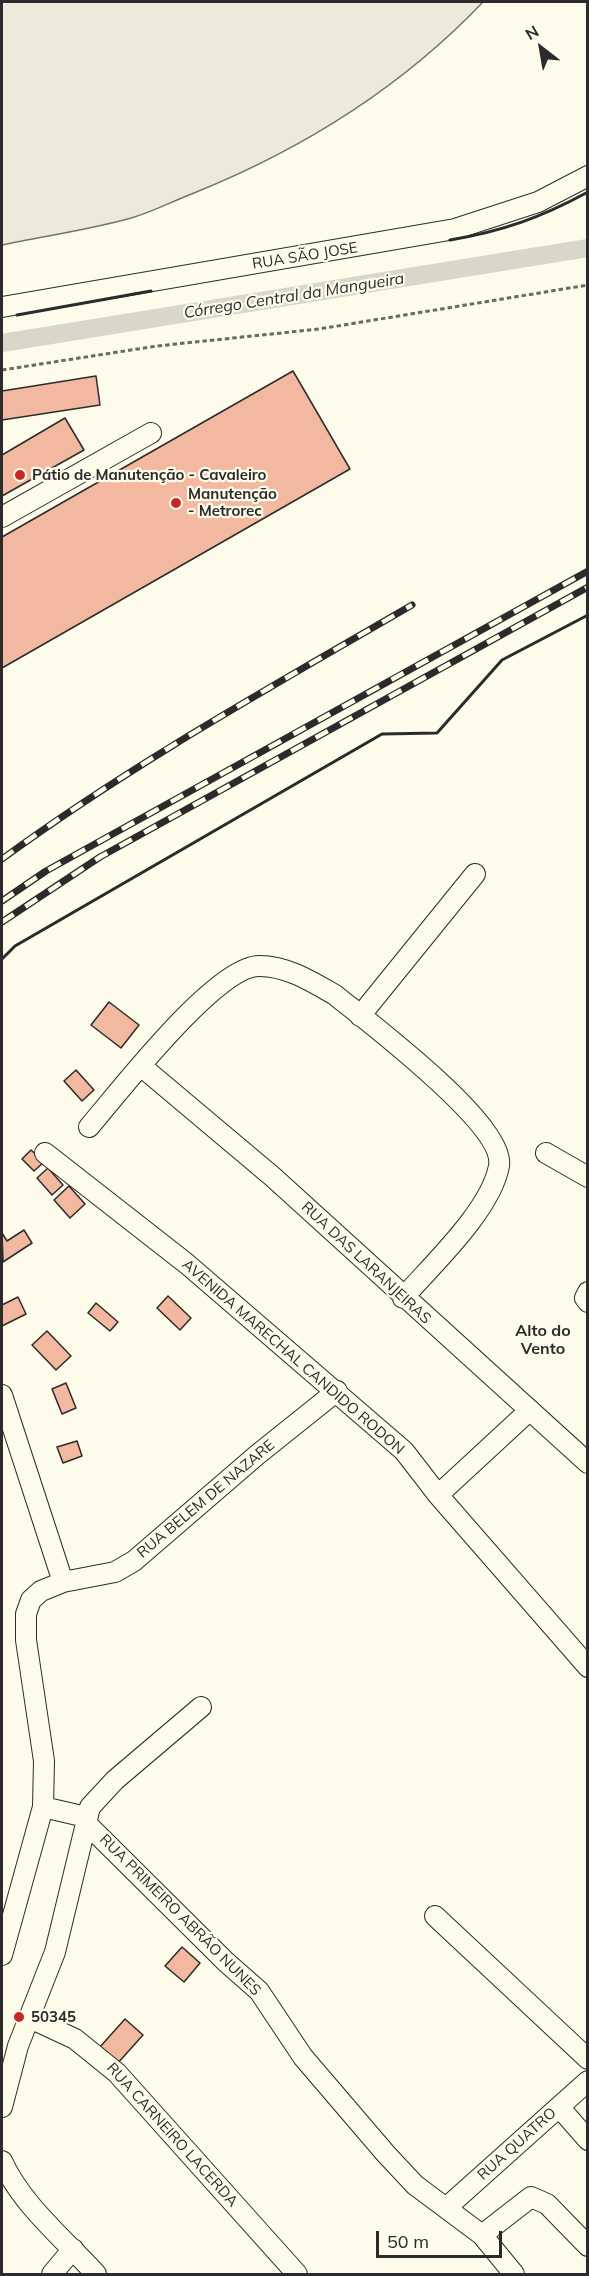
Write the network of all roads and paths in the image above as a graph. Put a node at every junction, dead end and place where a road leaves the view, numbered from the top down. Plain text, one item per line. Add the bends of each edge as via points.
1 (588, 176) edge
2 (588, 285) edge
3 (8, 305) edge
4 (2, 370) edge
5 (151, 433) dead end
6 (2, 517) edge
7 (475, 874) dead end
8 (360, 1016) junction
9 (141, 1066) junction
10 (89, 1126) dead end
11 (45, 1153) dead end
12 (546, 1153) dead end
13 (588, 1177) edge
14 (403, 1298) junction
15 (337, 1391) junction
16 (2, 1395) edge
17 (530, 1410) junction
18 (588, 1463) edge
19 (438, 1495) junction
20 (63, 1582) junction
21 (586, 1660) edge
22 (201, 1707) dead end
23 (44, 1807) junction
24 (85, 1820) junction
25 (435, 1916) dead end
26 (2, 1955) edge
27 (30, 2018) junction
28 (10, 2042) edge
29 (588, 2059) edge
30 (588, 2081) edge
31 (2, 2107) edge
32 (559, 2107) junction
33 (588, 2140) edge
34 (2, 2161) edge
35 (446, 2208) junction
36 (482, 2235) junction
37 (588, 2246) edge
38 (73, 2249) junction
39 (52, 2274) edge
40 (96, 2274) edge
41 (297, 2274) edge
42 (514, 2274) edge

1 - 3 street, RUA SÃO JOSE via 538,202 455,229
2 - 4 path via 319,329 157,346
5 - 6 street
7 - 8 street
8 - 9 street via 314,982 273,967 243,968 176,1027
8 - 14 street via 466,1107 496,1146 499,1164 492,1187 468,1225
9 - 10 street
9 - 14 street, RUA DAS LARANJEIRAS via 273,1177
11 - 15 street, AVENIDA MARECHAL CANDIDO RODON via 187,1264
12 - 13 street
14 - 17 street, RUA DAS LARANJEIRAS
15 - 19 street, AVENIDA MARECHAL CANDIDO RODON via 404,1451
15 - 20 street, RUA BELEM DE NAZARE via 134,1561 115,1572
16 - 20 street
17 - 18 street, RUA DAS LARANJEIRAS
17 - 19 street
19 - 21 street, AVENIDA MARECHAL CANDIDO RODON
20 - 23 street, RUA BELEM DE NAZARE via 41,1592 26,1614 26,1640 44,1761
22 - 24 street via 97,1797
23 - 24 street
23 - 26 street, RUA BELEM DE NAZARE
24 - 27 street via 67,1912
24 - 35 street, RUA PRIMEIRO ABRÃO NUNES via 259,1991 303,2057 386,2154 415,2185
25 - 29 street
27 - 28 street
27 - 41 street, RUA CARNEIRO LACERDA via 75,2039 117,2073
28 - 31 street
30 - 32 street, RUA QUATRO
32 - 33 street
32 - 35 street, RUA QUATRO
34 - 38 street via 27,2199
35 - 36 street, RUA PRIMEIRO ABRÃO NUNES
36 - 37 street via 531,2197 547,2204
36 - 42 street, RUA PRIMEIRO ABRÃO NUNES
38 - 39 street
38 - 40 street

